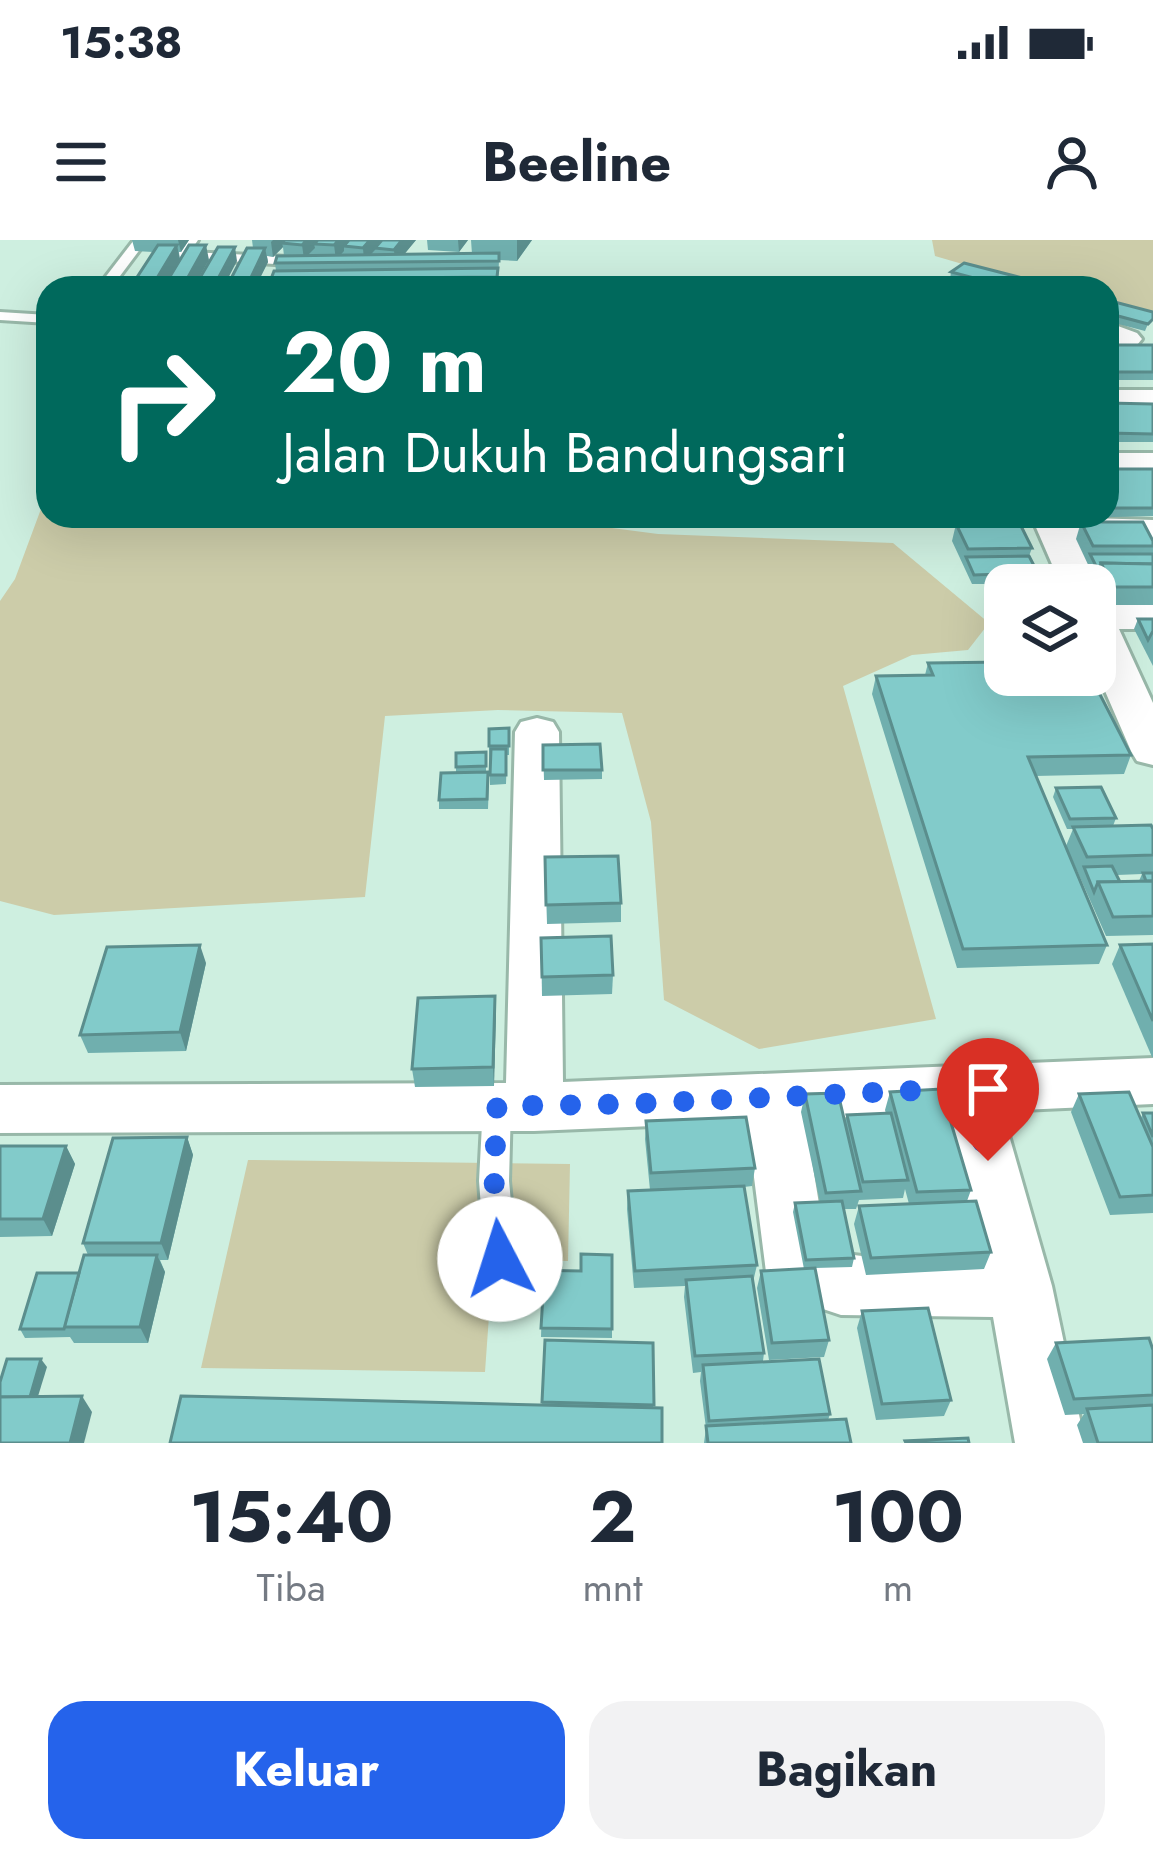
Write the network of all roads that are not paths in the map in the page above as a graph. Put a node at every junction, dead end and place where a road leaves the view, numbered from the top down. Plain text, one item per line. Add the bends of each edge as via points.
1 (141, 240) edge
2 (192, 240) edge
3 (180, 255) junction
4 (160, 257) edge
5 (316, 263) edge
6 (113, 276) edge
7 (0, 316) edge
8 (36, 319) edge
9 (1119, 399) edge
10 (1153, 399) edge
11 (1119, 463) edge
12 (1153, 463) edge
13 (1055, 528) edge
14 (1116, 528) edge
15 (1153, 531) edge
16 (1071, 564) edge
17 (1153, 617) edge
18 (1116, 618) edge
19 (1116, 664) edge
20 (537, 732) dead end
21 (1150, 737) edge
22 (1153, 1081) edge
23 (968, 1088) junction
24 (770, 1095) junction
25 (127, 1106) junction
26 (516, 1106) junction
27 (0, 1109) edge
28 (110, 1167) edge
29 (1020, 1286) junction
30 (504, 1298) dead end
31 (1050, 1443) edge

1 - 6 lane
2 - 3 lane
3 - 4 lane
3 - 5 lane
7 - 8 lane
9 - 10 street
11 - 12 street
13 - 16 street
14 - 15 street
17 - 18 street
19 - 21 street
20 - 26 street
22 - 23 street
23 - 24 street
23 - 29 street
24 - 26 street
24 - 29 street via 797,1272 859,1286
25 - 26 street
25 - 27 street
25 - 28 street
26 - 30 lane via 494,1181
29 - 31 street

